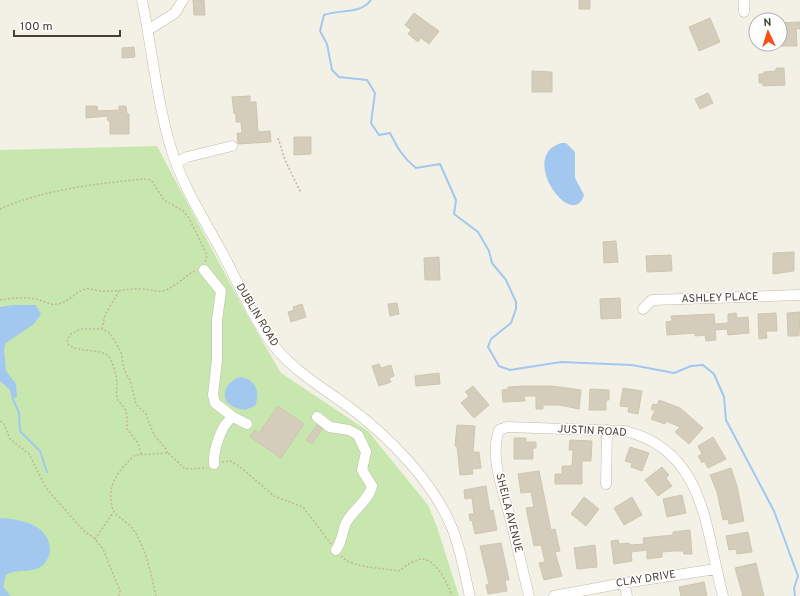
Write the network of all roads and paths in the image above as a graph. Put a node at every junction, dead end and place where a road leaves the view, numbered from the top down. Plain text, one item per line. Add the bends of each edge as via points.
1 (142, 0) edge
2 (184, 0) edge
3 (744, 0) edge
4 (744, 12) dead end
5 (148, 30) junction
6 (278, 138) dead end
7 (232, 146) dead end
8 (176, 163) junction
9 (301, 193) dead end
10 (0, 209) edge
11 (204, 270) junction
12 (119, 291) junction
13 (800, 295) edge
14 (0, 300) edge
15 (643, 309) dead end
16 (102, 329) junction
17 (317, 417) dead end
18 (233, 418) junction
19 (0, 421) edge
20 (247, 424) dead end
21 (499, 430) joint
22 (607, 430) junction
23 (168, 453) junction
24 (141, 454) junction
25 (214, 464) junction
26 (606, 484) dead end
27 (113, 512) junction
28 (95, 538) junction
29 (336, 550) junction
30 (716, 569) junction
31 (624, 583) junction
32 (119, 596) edge
33 (156, 596) edge
34 (452, 596) edge
35 (470, 596) edge
36 (529, 596) edge
37 (554, 596) edge
38 (627, 596) edge
39 (723, 596) edge

1 - 5 street, DUBLIN ROAD
2 - 5 street via 174,13
3 - 4 street
5 - 8 street, DUBLIN ROAD via 166,128
6 - 9 path via 285,160
7 - 8 street via 187,157
8 - 35 street, DUBLIN ROAD via 241,289 273,344 298,371 377,430 417,472 439,501 455,535
10 - 11 path via 19,201 85,185 151,180 156,184 164,200 183,211 189,218 208,255
11 - 12 path via 187,274 161,291
11 - 18 street via 221,291 213,395 215,403
12 - 14 path via 87,289 59,304 48,304 28,298
12 - 16 path via 105,315
13 - 15 street, ASHLEY PLACE via 652,300
16 - 23 path via 110,333 121,352 124,370 130,380 136,404 146,414 154,435
16 - 24 path via 81,329 71,334 67,340 68,344 82,351 94,350 105,354 111,360 117,383 117,399 125,409 127,429 138,443
17 - 29 street via 330,427 349,430 358,435 366,452 362,470 372,486 346,523
18 - 20 street
18 - 25 street via 228,420 223,429
19 - 28 path via 4,424 10,439 29,454 46,488 83,530
21 - 22 street, JUSTIN ROAD via 507,427
21 - 36 street, SHEILA AVENUE via 496,445 498,472
22 - 26 street
22 - 30 street, JUSTIN ROAD via 638,434 665,449 680,462 700,501
23 - 24 path
23 - 25 path via 185,469 208,468
24 - 27 path via 135,455 116,477 111,488
25 - 29 path via 230,461 250,474 274,496 303,507
27 - 28 path
27 - 33 path via 133,528 149,566
28 - 32 path via 108,559 120,591
29 - 34 path via 346,562 399,570 410,563 427,560 444,577
30 - 31 street, CLAY DRIVE
30 - 39 street, JUSTIN ROAD
31 - 37 street, CLAY DRIVE
31 - 38 street

